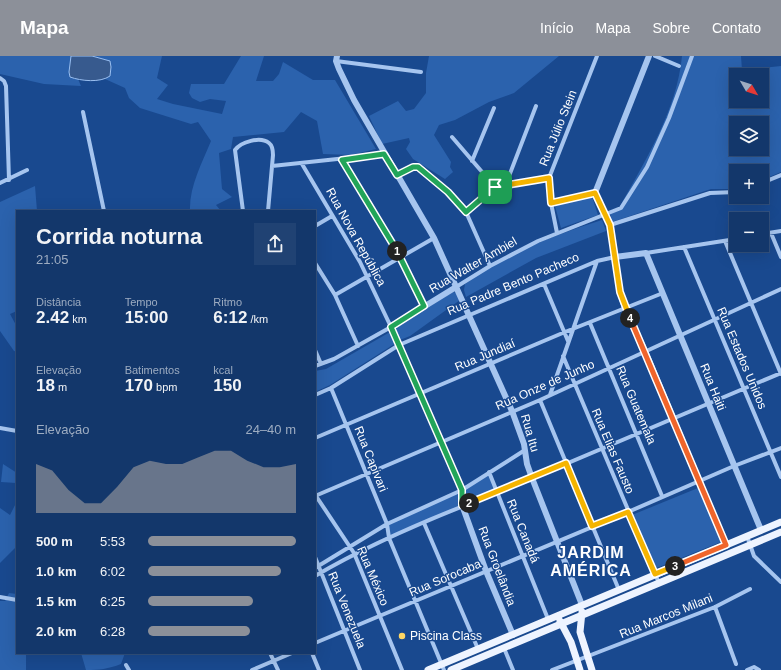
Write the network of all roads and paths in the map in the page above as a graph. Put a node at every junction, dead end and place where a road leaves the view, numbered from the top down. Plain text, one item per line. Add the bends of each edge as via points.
1 (597, 56) edge
2 (649, 56) edge
3 (655, 56) edge
4 (692, 56) edge
5 (336, 59) edge
6 (679, 66) dead end
7 (421, 72) dead end
8 (2, 80) edge
9 (536, 106) dead end
10 (494, 108) dead end
11 (83, 112) dead end
12 (452, 137) dead end
13 (384, 154) junction
14 (342, 160) junction
15 (472, 161) junction
16 (302, 164) junction
17 (272, 166) junction
18 (27, 170) dead end
19 (397, 175) junction
20 (781, 176) edge
21 (549, 178) junction
22 (9, 180) junction
23 (769, 180) edge
24 (0, 184) edge
25 (506, 184) junction
26 (495, 187) junction
27 (729, 192) edge
28 (595, 193) junction
29 (551, 203) junction
30 (104, 210) edge
31 (243, 210) edge
32 (268, 210) edge
33 (466, 212) junction
34 (605, 215) junction
35 (332, 216) junction
36 (316, 225) edge
37 (610, 225) junction
38 (781, 231) edge
39 (557, 233) junction
40 (771, 233) joint
41 (434, 238) junction
42 (729, 240) edge
43 (725, 241) junction
44 (684, 247) junction
45 (646, 253) junction
46 (400, 257) junction
47 (615, 257) junction
48 (781, 257) edge
49 (597, 261) junction
50 (316, 265) edge
51 (490, 266) junction
52 (367, 276) junction
53 (544, 284) junction
54 (456, 287) junction
55 (781, 289) edge
56 (663, 293) junction
57 (335, 295) junction
58 (751, 303) junction
59 (424, 306) junction
60 (625, 308) junction
61 (469, 315) junction
62 (715, 318) junction
63 (590, 323) junction
64 (391, 327) junction
65 (574, 328) junction
66 (565, 332) junction
67 (680, 334) junction
68 (568, 341) junction
69 (399, 345) junction
70 (358, 346) junction
71 (645, 351) junction
72 (316, 352) edge
73 (563, 356) junction
74 (491, 363) junction
75 (321, 364) junction
76 (316, 366) edge
77 (609, 367) junction
78 (781, 374) edge
79 (575, 384) junction
80 (331, 388) junction
81 (743, 388) junction
82 (419, 394) junction
83 (316, 395) edge
84 (550, 395) junction
85 (540, 400) junction
86 (708, 403) junction
87 (512, 412) junction
88 (673, 419) junction
89 (347, 424) junction
90 (0, 428) edge
91 (16, 431) edge
92 (637, 434) junction
93 (316, 438) edge
94 (440, 442) junction
95 (602, 448) junction
96 (781, 448) edge
97 (525, 450) junction
98 (771, 452) junction
99 (566, 463) junction
100 (734, 466) junction
101 (489, 472) junction
102 (367, 473) junction
103 (781, 477) edge
104 (532, 478) junction
105 (698, 481) junction
106 (462, 490) junction
107 (497, 493) junction
108 (316, 496) edge
109 (662, 496) junction
110 (462, 505) junction
111 (628, 512) junction
112 (781, 522) edge
113 (424, 523) junction
114 (387, 524) junction
115 (592, 526) junction
116 (761, 530) junction
117 (781, 532) edge
118 (747, 536) junction
119 (389, 538) junction
120 (739, 539) junction
121 (557, 541) junction
122 (726, 545) junction
123 (750, 545) junction
124 (350, 546) junction
125 (743, 548) junction
126 (354, 554) junction
127 (522, 556) junction
128 (317, 567) edge
129 (486, 571) junction
130 (321, 572) junction
131 (655, 574) junction
132 (316, 575) edge
133 (781, 582) edge
134 (659, 583) junction
135 (450, 586) junction
136 (750, 589) dead end
137 (619, 590) junction
138 (0, 598) edge
139 (16, 600) edge
140 (415, 601) junction
141 (582, 605) junction
142 (715, 607) junction
143 (581, 614) junction
144 (379, 616) junction
145 (557, 616) junction
146 (548, 620) junction
147 (561, 624) junction
148 (344, 631) junction
149 (512, 635) junction
150 (316, 643) edge
151 (504, 648) junction
152 (478, 650) junction
153 (270, 654) edge
154 (289, 654) edge
155 (312, 654) edge
156 (588, 658) junction
157 (273, 660) junction
158 (576, 660) junction
159 (736, 664) dead end
160 (126, 665) dead end
161 (443, 667) edge
162 (432, 669) edge
163 (128, 670) edge
164 (252, 670) edge
165 (278, 670) edge
166 (319, 670) edge
167 (360, 670) edge
168 (402, 670) edge
169 (451, 670) edge
170 (513, 670) edge
171 (552, 670) edge
172 (580, 670) edge
173 (592, 670) edge
174 (747, 670) edge
175 (759, 670) edge

1 - 21 street, Rua Júlio Stein
2 - 28 street
3 - 6 street
4 - 34 street, Rua Walter Ambiel via 669,118 647,166 621,208
5 - 7 street
5 - 13 street, Rua Itu via 354,100
8 - 22 street via 6,86
9 - 25 street
10 - 15 street
11 - 30 street
12 - 15 street
13 - 14 street
13 - 19 street, Rua Itu
14 - 16 street
14 - 46 street
15 - 26 street
16 - 17 street
16 - 35 street, Rua Nova República
17 - 31 street via 273,155 270,144 266,142 245,142 235,150
17 - 32 street
18 - 22 street
19 - 33 street via 418,167 448,192
19 - 41 street, Rua Itu
20 - 23 street
21 - 25 street
21 - 29 street, Rua Júlio Stein
22 - 24 street
25 - 26 street
26 - 33 street
27 - 37 street via 710,193
28 - 29 street
28 - 34 street
29 - 39 street, Rua Júlio Stein
33 - 51 street
34 - 37 street
34 - 39 street, Rua Walter Ambiel
35 - 36 street
35 - 52 street, Rua Nova República
37 - 47 street
38 - 40 street
39 - 51 street, Rua Walter Ambiel
40 - 48 street
41 - 46 street
41 - 54 street, Rua Itu
42 - 43 street, Rua Padre Bento Pacheco
43 - 44 street, Rua Padre Bento Pacheco
43 - 58 street
44 - 45 street, Rua Padre Bento Pacheco
44 - 62 street, Rua Estados Unidos
45 - 47 street, Rua Padre Bento Pacheco
45 - 56 street, Rua Haiti
46 - 52 street
46 - 59 street
47 - 49 street, Rua Padre Bento Pacheco
47 - 60 street
49 - 53 street, Rua Padre Bento Pacheco
49 - 65 street
50 - 57 street
51 - 54 street, Rua Walter Ambiel
52 - 57 street
52 - 64 street, Rua Nova República
53 - 61 street, Rua Padre Bento Pacheco
53 - 66 street
54 - 59 street, Rua Walter Ambiel
54 - 61 street, Rua Itu
55 - 58 street, Rua Onze de Junho
56 - 60 street, Rua Jundiaí
56 - 67 street, Rua Haiti
57 - 70 street
58 - 62 street, Rua Onze de Junho
58 - 78 street
59 - 64 street, Rua Walter Ambiel
60 - 63 street, Rua Jundiaí
60 - 71 street
61 - 69 street, Rua Padre Bento Pacheco
61 - 74 street, Rua Itu
62 - 67 street, Rua Onze de Junho
62 - 81 street, Rua Estados Unidos
63 - 65 street, Rua Jundiaí
63 - 77 street, Rua Guatemala
64 - 69 street, Rua Nova República
64 - 70 street, Rua Walter Ambiel
65 - 66 street, Rua Jundiaí
65 - 68 street
66 - 68 street
66 - 74 street, Rua Jundiaí
67 - 71 street, Rua Onze de Junho
67 - 86 street, Rua Haiti
68 - 73 street
69 - 80 street, Rua Padre Bento Pacheco
69 - 82 street, Rua Nova República
70 - 75 street, Rua Walter Ambiel via 334,360
71 - 77 street, Rua Onze de Junho
71 - 88 street
72 - 75 street
73 - 79 street, Rua Elias Fausto
73 - 84 street
74 - 82 street, Rua Jundiaí
74 - 87 street, Rua Itu
75 - 76 street, Rua Walter Ambiel
77 - 79 street, Rua Onze de Junho
77 - 92 street, Rua Guatemala
78 - 81 street
79 - 84 street, Rua Onze de Junho
79 - 95 street, Rua Elias Fausto
80 - 83 street, Rua Padre Bento Pacheco
80 - 89 street, Rua Capivari
81 - 86 street
81 - 98 street, Rua Estados Unidos
82 - 89 street, Rua Jundiaí
82 - 94 street, Rua Nova República
84 - 85 street, Rua Onze de Junho
85 - 87 street, Rua Onze de Junho
85 - 99 street
86 - 88 street
86 - 100 street, Rua Haiti
87 - 94 street, Rua Onze de Junho
87 - 97 street, Rua Itu
88 - 92 street
88 - 105 street
89 - 93 street, Rua Jundiaí
89 - 102 street, Rua Capivari
90 - 91 street
92 - 95 street
92 - 109 street, Rua Guatemala
94 - 102 street, Rua Onze de Junho
94 - 106 street, Rua Nova República
95 - 99 street
95 - 111 street, Rua Elias Fausto
96 - 98 street, Rua Sorocaba
97 - 101 street
97 - 104 street, Rua Itu
98 - 100 street, Rua Sorocaba
98 - 103 street, Rua Estados Unidos
99 - 104 street
99 - 115 street
100 - 105 street, Rua Sorocaba
100 - 116 street, Rua Haiti
101 - 106 street
101 - 107 street, Rua Canadá
102 - 108 street, Rua Onze de Junho
102 - 114 street, Rua Capivari
104 - 107 street
104 - 121 street, Rua Itu
105 - 109 street, Rua Sorocaba
105 - 122 street
106 - 110 street, Rua Groelândia
106 - 114 street
107 - 110 street
107 - 127 street, Rua Canadá
108 - 124 street, Rua México
109 - 111 street, Rua Sorocaba
110 - 113 street
110 - 129 street, Rua Groelândia
111 - 115 street, Rua Sorocaba
111 - 131 street, Rua Elias Fausto
112 - 116 main road
113 - 119 street
113 - 135 street
114 - 119 street, Rua Capivari
114 - 124 street
115 - 121 street, Rua Sorocaba
115 - 137 street
116 - 118 main road
117 - 123 main road
118 - 120 main road
118 - 123 street
119 - 126 street
119 - 140 street, Rua Capivari
120 - 122 main road
120 - 125 main road
121 - 127 street, Rua Sorocaba
121 - 141 street, Rua Itu
122 - 131 main road
123 - 125 main road
123 - 133 street via 754,556
124 - 126 street, Rua México
124 - 128 street
125 - 134 main road
126 - 130 street
126 - 144 street, Rua México
127 - 129 street, Rua Sorocaba
127 - 146 street, Rua Canadá
128 - 130 street, Rua Venezuela
129 - 135 street, Rua Sorocaba
129 - 149 street, Rua Groelândia
130 - 132 street
130 - 148 street, Rua Venezuela
131 - 134 street, Rua Elias Fausto
131 - 137 main road
134 - 143 main road
135 - 140 street, Rua Sorocaba
135 - 152 street
136 - 142 street, Rua Marcos Milani
137 - 141 main road
138 - 139 street
140 - 144 street, Rua Sorocaba
140 - 161 street, Rua Capivari
141 - 143 main road
141 - 145 main road
142 - 156 street, Rua Marcos Milani
142 - 159 street
143 - 147 main road
143 - 156 main road via 580,632
144 - 148 street, Rua Sorocaba
144 - 168 street, Rua México
145 - 146 main road
145 - 147 main road
146 - 149 main road
147 - 151 main road
147 - 158 main road via 571,642
148 - 150 street, Rua Sorocaba
148 - 167 street, Rua Venezuela
149 - 152 main road
151 - 169 main road
151 - 170 street
152 - 161 main road
153 - 157 street
154 - 157 street
155 - 166 street
156 - 158 street, Rua Marcos Milani
156 - 173 main road
157 - 164 street
157 - 165 street
158 - 171 street, Rua Marcos Milani
158 - 172 main road
160 - 163 street
161 - 162 main road
174 - 175 street via 754,667

